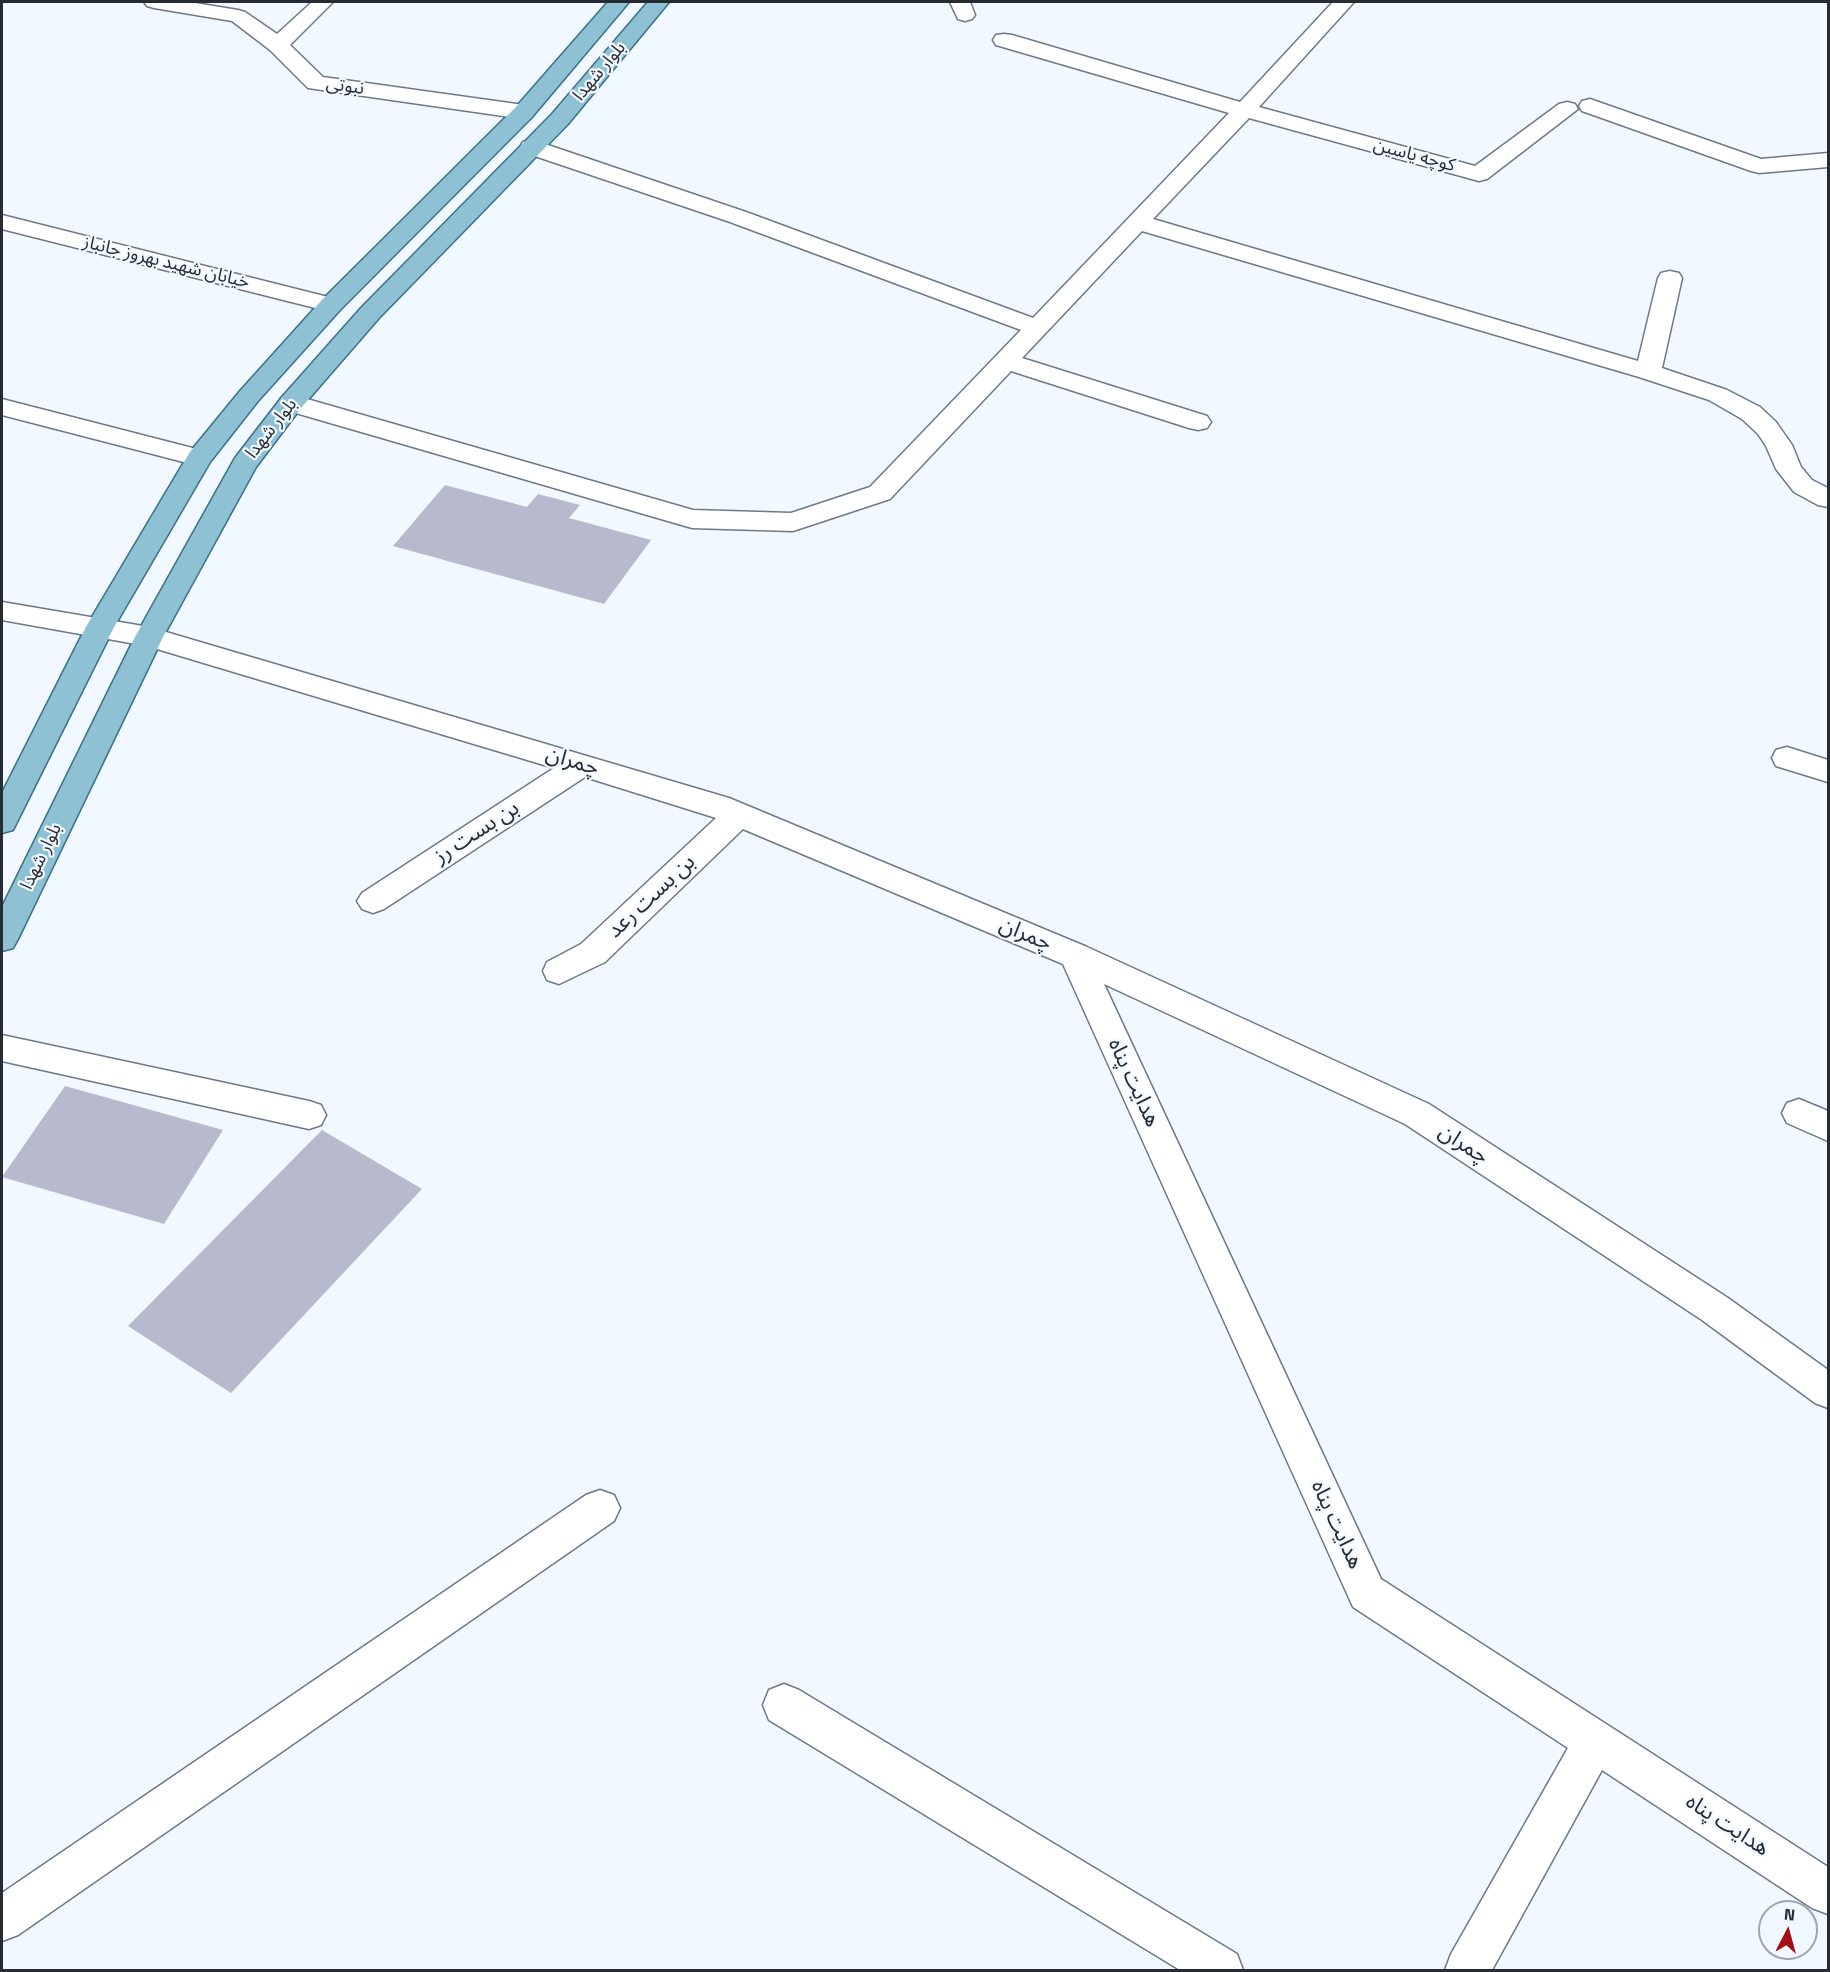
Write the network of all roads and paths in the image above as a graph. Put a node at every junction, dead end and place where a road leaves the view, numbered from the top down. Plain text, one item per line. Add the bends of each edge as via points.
1 (154, 2) edge
2 (323, 2) edge
3 (619, 2) edge
4 (659, 2) edge
5 (1313, 2) edge
6 (1341, 5) edge
7 (1004, 40) dead end
8 (278, 45) junction
9 (1590, 106) dead end
10 (1567, 109) dead end
11 (1244, 111) junction
12 (524, 112) junction
13 (531, 147) junction
14 (1828, 160) edge
15 (2, 222) edge
16 (1138, 222) junction
17 (1670, 278) dead end
18 (331, 305) junction
19 (1037, 328) junction
20 (1006, 361) junction
21 (1648, 372) junction
22 (291, 403) junction
23 (2, 407) edge
24 (1198, 422) dead end
25 (199, 458) junction
26 (1828, 499) edge
27 (2, 611) edge
28 (100, 627) junction
29 (149, 637) junction
30 (1787, 758) dead end
31 (581, 765) junction
32 (1828, 771) edge
33 (739, 814) junction
34 (2, 822) edge
35 (373, 901) dead end
36 (2, 939) edge
37 (1075, 956) junction
38 (559, 971) dead end
39 (2, 1048) edge
40 (309, 1115) dead end
41 (1828, 1391) edge
42 (600, 1508) dead end
43 (784, 1705) dead end
44 (1595, 1741) junction
45 (1828, 1892) edge
46 (2, 1919) edge
47 (1221, 1971) edge
48 (1467, 1971) edge

1 - 8 street, نبوتی via 238,16
2 - 8 street
3 - 12 main road, بلوار شهدا
4 - 13 main road, بلوار شهدا via 560,119
5 - 6 street
6 - 11 street
7 - 11 street
8 - 12 street, نبوتی via 316,83
9 - 14 street via 1759,166
10 - 11 street, کوچه یاسین via 1479,174
11 - 16 street
12 - 18 main road, بلوار شهدا
13 - 19 street via 738,217
13 - 22 main road, بلوار شهدا via 370,314
15 - 18 street, خیابان شهید بهروز جانباز
16 - 19 street
16 - 21 street
17 - 21 street
18 - 25 main road, بلوار شهدا
19 - 20 street
20 - 22 street via 880,493 793,522 693,519
20 - 24 street
21 - 26 street via 1718,396 1751,413 1767,428 1803,486
22 - 29 main road, بلوار شهدا via 244,464
23 - 25 street
25 - 28 main road, بلوار شهدا
27 - 28 street, چمران
28 - 29 street, چمران
28 - 34 main road, بلوار شهدا
29 - 31 street, چمران
29 - 36 main road, بلوار شهدا
30 - 32 street
31 - 33 street, چمران
31 - 35 street, بن بست رز
33 - 37 street, چمران
33 - 38 street, بن بست رعد via 593,953
37 - 41 street, چمران via 1416,1114 1715,1309
37 - 44 street, هدایت پناه via 1367,1593
39 - 40 street
42 - 46 street
43 - 47 street
44 - 45 street, هدایت پناه
44 - 48 street

